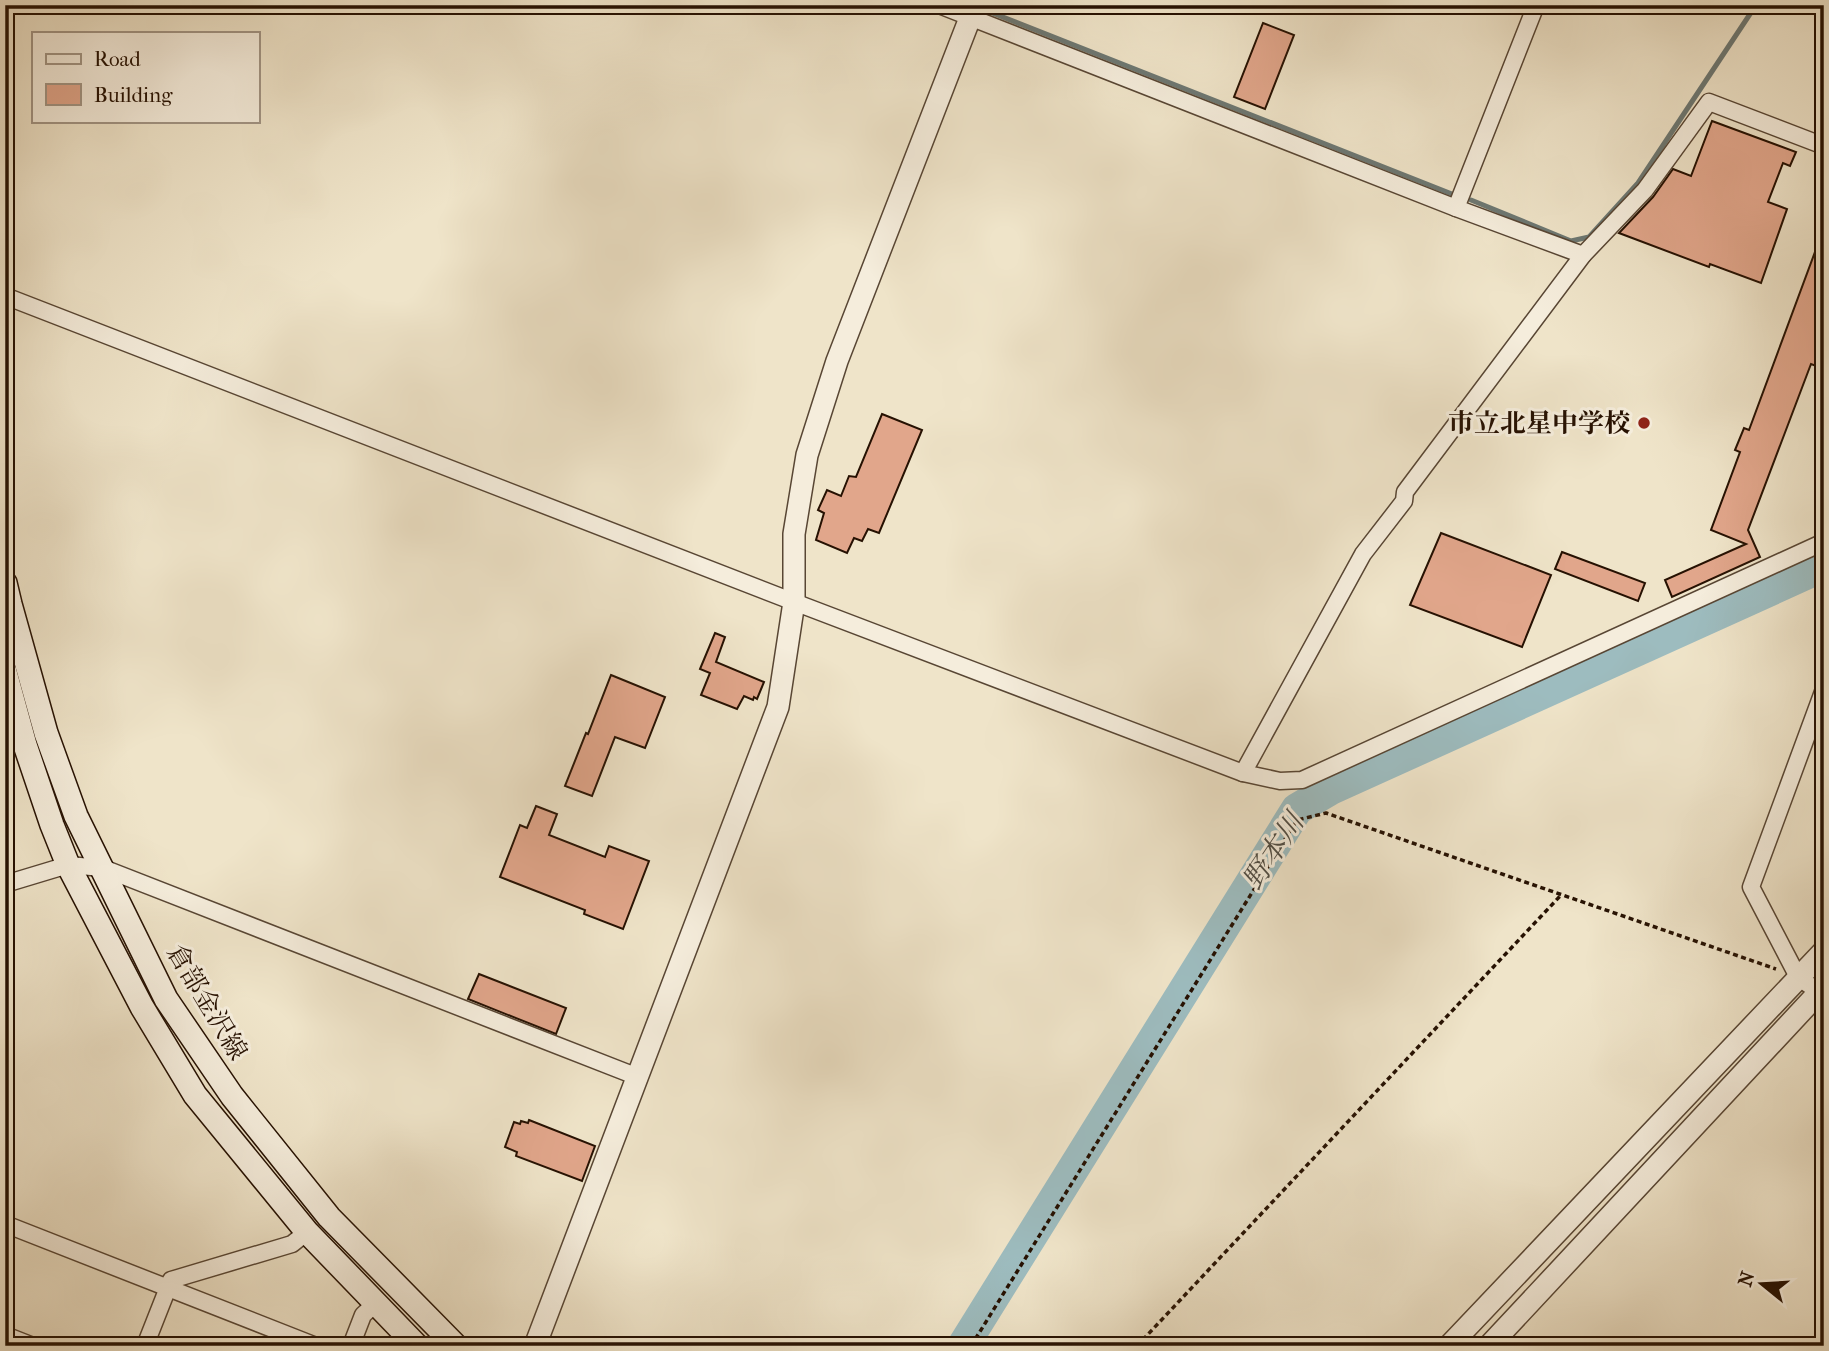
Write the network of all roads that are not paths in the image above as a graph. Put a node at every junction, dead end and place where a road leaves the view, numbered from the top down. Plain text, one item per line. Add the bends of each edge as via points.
1 (939, 5) edge
2 (1536, 5) edge
3 (973, 11) edge
4 (1824, 146) edge
5 (1456, 208) junction
6 (1583, 255) junction
7 (5, 296) edge
8 (1824, 542) edge
9 (5, 583) edge
10 (794, 602) junction
11 (5, 672) edge
12 (1824, 689) edge
13 (1242, 773) junction
14 (68, 865) junction
15 (103, 868) junction
16 (5, 884) edge
17 (1824, 951) edge
18 (1798, 977) junction
19 (1822, 991) edge
20 (638, 1077) junction
21 (5, 1224) edge
22 (307, 1232) junction
23 (168, 1288) junction
24 (376, 1303) junction
25 (5, 1335) edge
26 (33, 1346) edge
27 (145, 1346) edge
28 (316, 1346) edge
29 (351, 1346) edge
30 (417, 1346) edge
31 (456, 1346) edge
32 (536, 1346) edge
33 (1449, 1346) edge
34 (1489, 1346) edge

1 - 3 street
2 - 5 street
3 - 5 street
3 - 10 street via 837,360 807,455 794,534
4 - 6 street via 1709,102 1645,190
5 - 6 street
6 - 13 street via 1363,554
7 - 10 street
8 - 13 street via 1302,780 1280,782
9 - 15 main road, 倉部金沢線 via 46,733 76,816
10 - 13 street
10 - 20 street via 778,707
11 - 14 main road
12 - 18 street via 1752,887
14 - 15 street
14 - 16 street
14 - 22 main road via 142,1007 195,1095
15 - 20 street
15 - 31 main road, 倉部金沢線 via 166,999 232,1096 329,1217
17 - 18 street
18 - 19 street
18 - 33 street
19 - 34 street
20 - 32 street
21 - 23 street
22 - 23 street via 292,1244 171,1280
22 - 24 main road
23 - 27 street
23 - 28 street
24 - 29 street via 363,1315
24 - 30 main road
25 - 26 street

